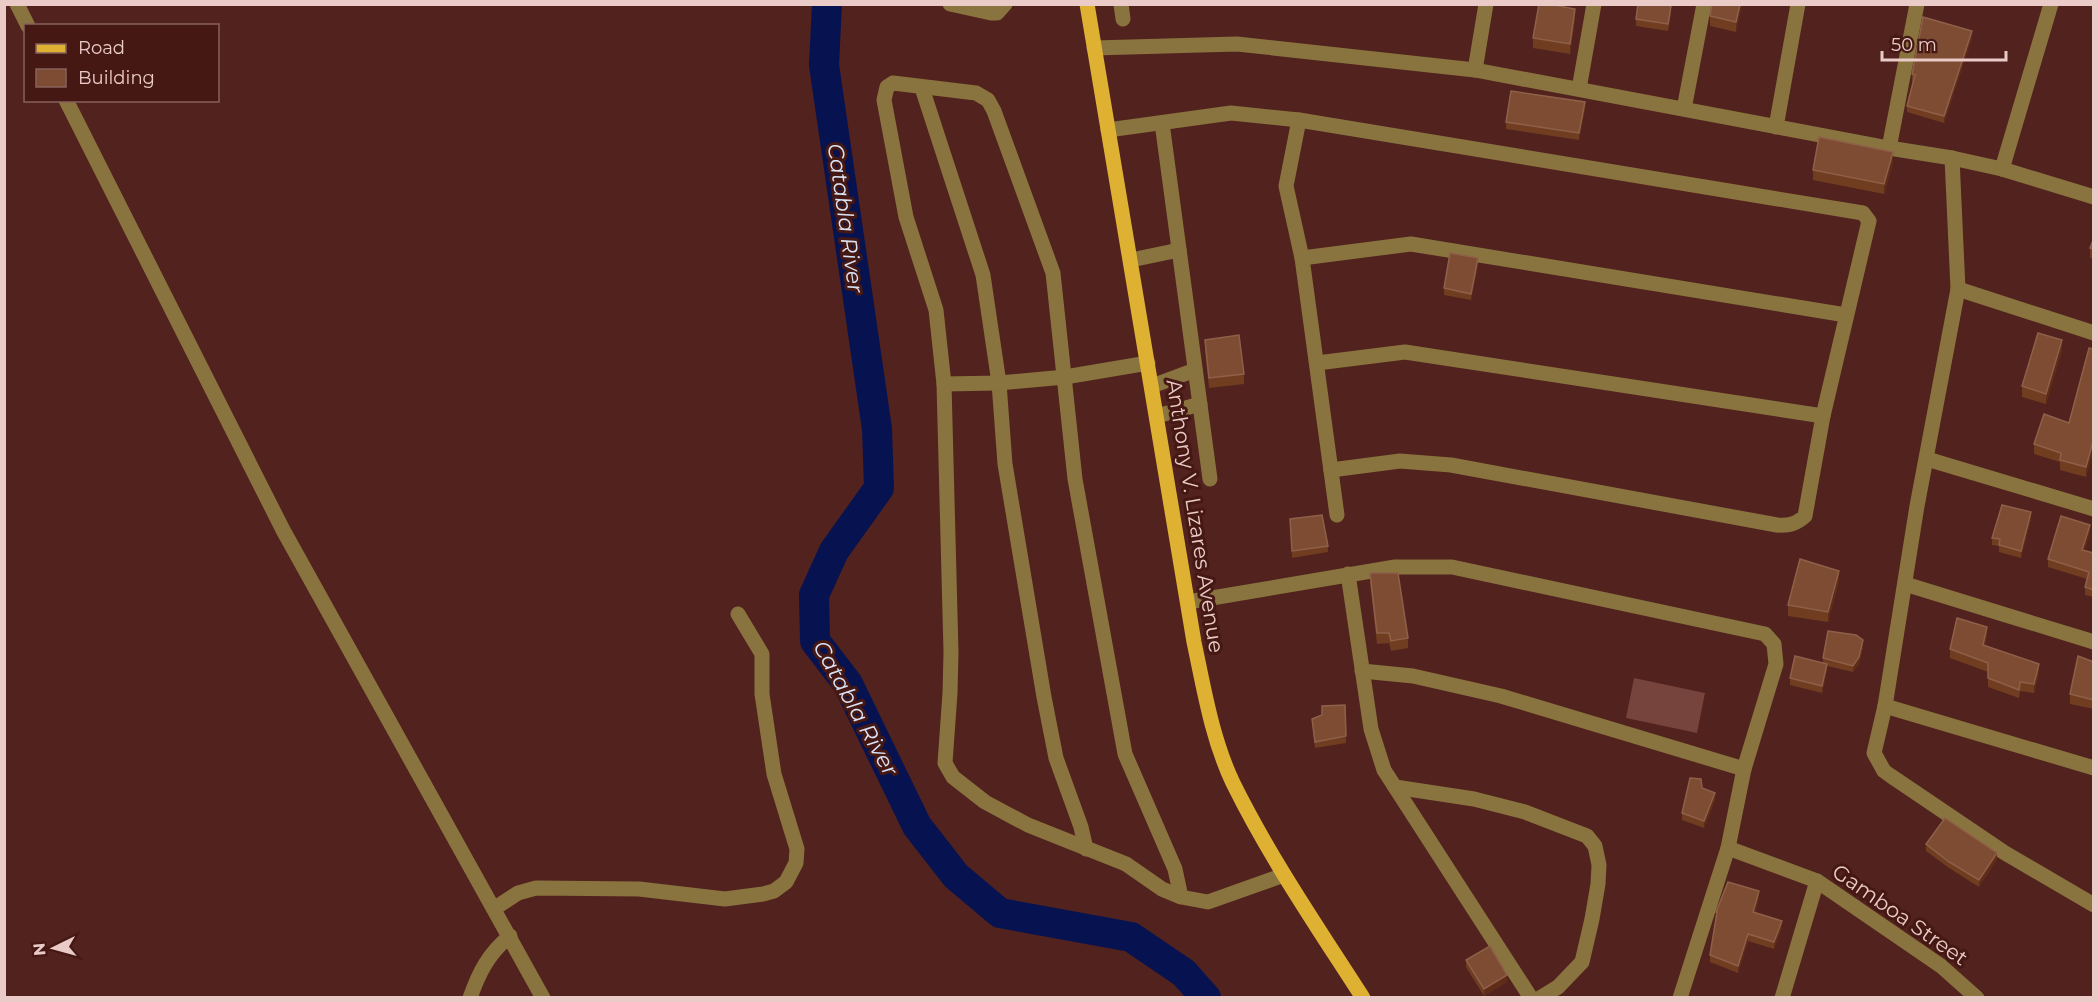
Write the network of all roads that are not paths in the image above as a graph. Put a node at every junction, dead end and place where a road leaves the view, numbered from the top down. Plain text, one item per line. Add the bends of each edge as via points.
1 (17, 4) edge
2 (950, 4) edge
3 (1005, 4) edge
4 (1087, 4) edge
5 (1486, 4) edge
6 (1594, 4) edge
7 (1704, 4) edge
8 (1798, 4) edge
9 (1917, 4) edge
10 (2051, 4) edge
11 (27, 24) edge
12 (1094, 48) junction
13 (1474, 70) junction
14 (922, 88) junction
15 (1579, 89) junction
16 (67, 102) edge
17 (1684, 109) junction
18 (1299, 120) junction
19 (1162, 123) junction
20 (1776, 127) junction
21 (1108, 130) junction
22 (1889, 148) junction
23 (1952, 158) junction
24 (2002, 169) junction
25 (2094, 196) edge
26 (1179, 250) junction
27 (1302, 258) junction
28 (1131, 260) junction
29 (1958, 289) junction
30 (1846, 315) junction
31 (2094, 333) edge
32 (1148, 363) junction
33 (1317, 363) junction
34 (1196, 370) junction
35 (1065, 377) junction
36 (999, 383) junction
37 (944, 384) junction
38 (1152, 387) junction
39 (1200, 404) junction
40 (1157, 416) junction
41 (1823, 416) junction
42 (1927, 459) junction
43 (1331, 470) junction
44 (1210, 478) dead end
45 (2094, 509) edge
46 (1337, 515) dead end
47 (1348, 574) junction
48 (1905, 584) junction
49 (1188, 602) junction
50 (738, 614) dead end
51 (2094, 642) edge
52 (1362, 671) junction
53 (1885, 706) junction
54 (2094, 768) edge
55 (1744, 769) junction
56 (1395, 787) junction
57 (1728, 848) junction
58 (1086, 849) junction
59 (1284, 875) junction
60 (1817, 881) junction
61 (1181, 897) junction
62 (2094, 904) edge
63 (495, 908) junction
64 (510, 936) junction
65 (1973, 996) edge
66 (470, 998) edge
67 (543, 998) edge
68 (1363, 998) edge
69 (1531, 998) edge
70 (1540, 998) edge
71 (1680, 998) edge
72 (1782, 998) edge

1 - 11 street
2 - 3 street via 991,13
4 - 12 main road, Anthony V. Lizares Avenue
5 - 13 street
6 - 15 street
7 - 17 street
8 - 20 street
9 - 22 street
10 - 24 street
12 - 13 street via 1237,44
12 - 21 main road, Anthony V. Lizares Avenue
13 - 15 street
14 - 35 street via 976,93 988,100 994,111 1053,273
14 - 36 street via 983,275
14 - 37 street via 893,83 887,87 884,100 906,217 936,310
15 - 17 street
16 - 63 street via 283,530
17 - 20 street
18 - 19 street via 1231,113
18 - 27 street via 1286,186
18 - 30 street via 1863,213 1869,221
19 - 21 street
19 - 26 street
20 - 22 street
21 - 28 main road, Anthony V. Lizares Avenue
22 - 23 street
23 - 24 street
23 - 29 street
24 - 25 street
26 - 28 street
26 - 34 street
27 - 30 street via 1411,244
27 - 33 street
28 - 32 main road, Anthony V. Lizares Avenue
29 - 31 street
29 - 42 street
30 - 41 street
32 - 35 street
32 - 38 main road, Anthony V. Lizares Avenue
33 - 41 street via 1405,352
33 - 43 street
34 - 38 street
34 - 39 street
35 - 36 street
35 - 61 street via 1075,479 1125,754 1175,869
36 - 37 street
36 - 58 street via 1005,465 1054,748
37 - 58 street via 951,640 945,763 953,777 985,802
38 - 40 main road, Anthony V. Lizares Avenue
39 - 40 street
39 - 44 street
40 - 49 main road, Anthony V. Lizares Avenue
41 - 43 street via 1805,516 1788,526 1451,465 1400,461
42 - 45 street
42 - 48 street
43 - 46 street
47 - 49 street
47 - 52 street
47 - 55 street via 1395,567 1452,567 1765,634 1774,644 1776,664
48 - 51 street
48 - 53 street
49 - 59 main road, Anthony V. Lizares Avenue via 1216,734 1233,781
50 - 63 street via 762,654 762,694 774,774 797,849 796,863 786,882 774,891 725,899 639,889 536,888 518,893
52 - 55 street via 1413,676 1501,696
52 - 56 street via 1377,751
53 - 54 street
53 - 62 street via 1875,753 1884,771 2005,853
55 - 57 street
56 - 69 street
56 - 70 street via 1474,799 1525,812 1587,836 1595,846 1598,884 1582,962 1558,987
57 - 60 street, Gamboa Street
57 - 71 street
58 - 61 street via 1126,864 1162,890
59 - 61 street via 1208,902
59 - 68 main road, Anthony V. Lizares Avenue
60 - 65 street, Gamboa Street via 1941,966
60 - 72 street
63 - 64 street
64 - 66 street via 487,960
64 - 67 street

